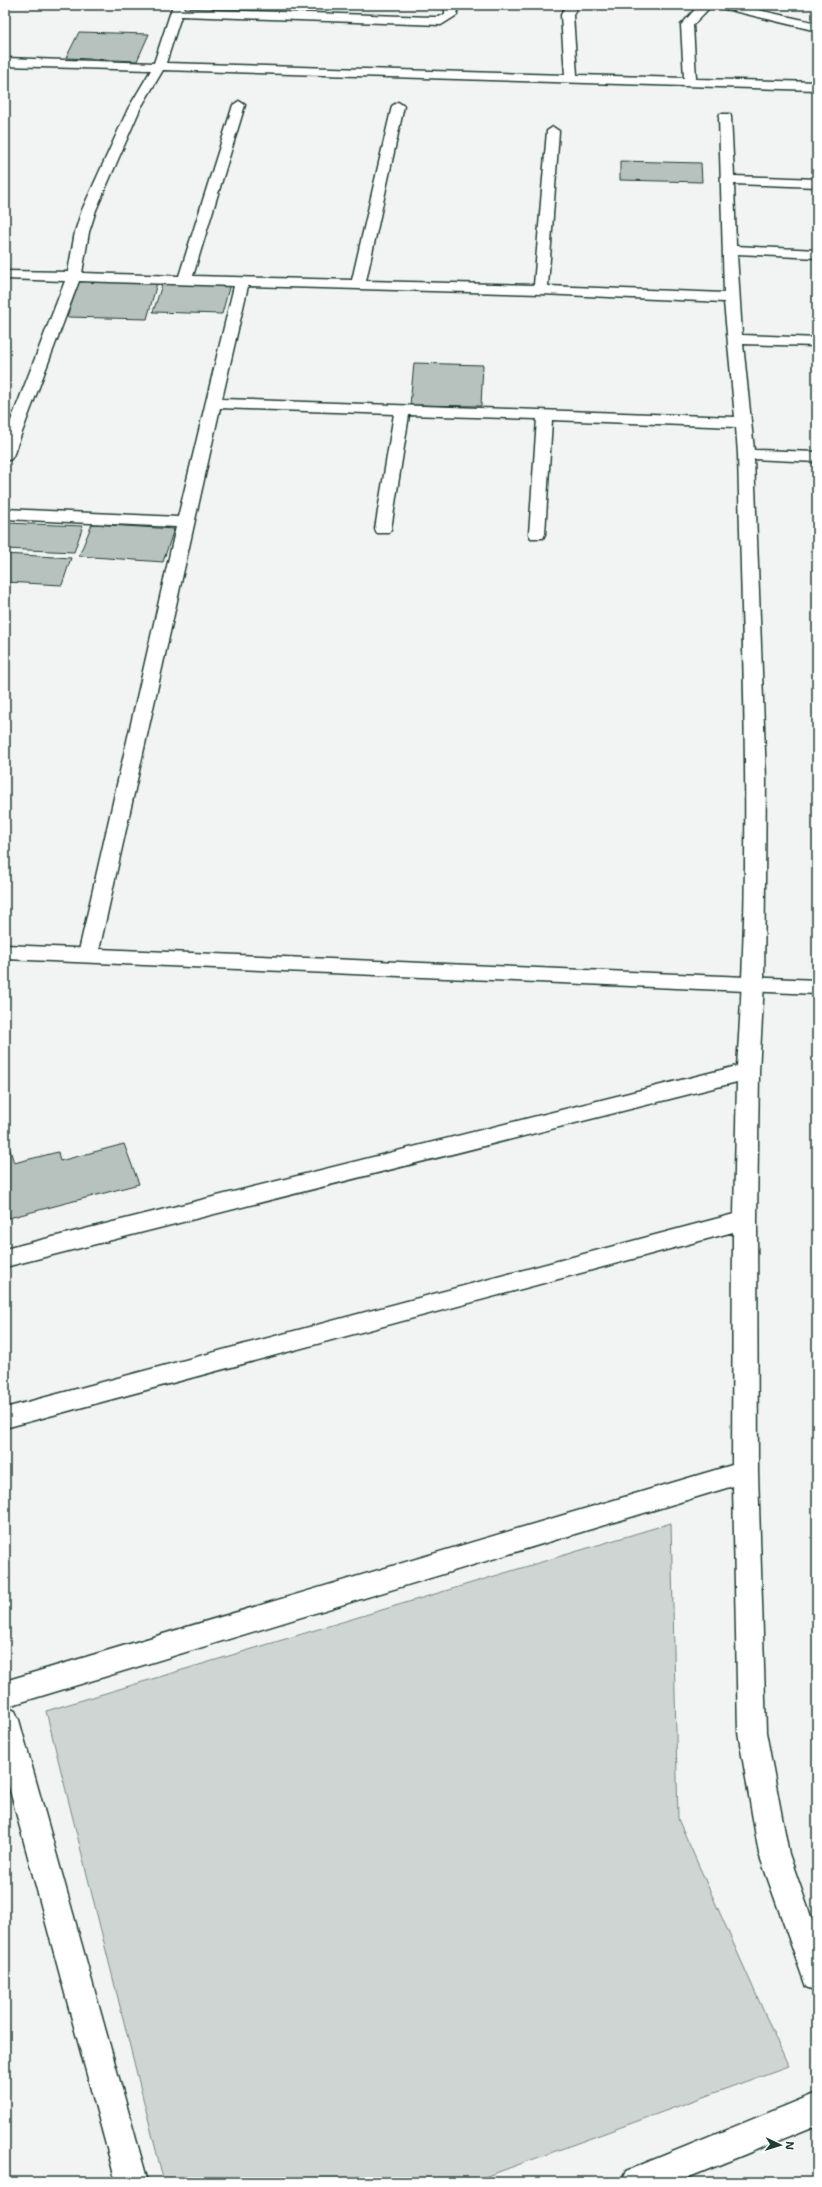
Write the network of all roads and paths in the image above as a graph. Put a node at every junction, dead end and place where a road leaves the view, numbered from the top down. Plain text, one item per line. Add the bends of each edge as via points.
1 (451, 5) edge
2 (572, 5) edge
3 (706, 5) edge
4 (721, 5) edge
5 (177, 9) edge
6 (798, 11) dead end
7 (800, 23) junction
8 (817, 27) edge
9 (5, 62) edge
10 (159, 67) junction
11 (571, 79) junction
12 (690, 82) junction
13 (817, 86) edge
14 (239, 105) dead end
15 (398, 106) dead end
16 (725, 117) dead end
17 (554, 131) dead end
18 (726, 180) junction
19 (817, 183) edge
20 (731, 250) junction
21 (817, 254) edge
22 (5, 275) edge
23 (74, 277) junction
24 (185, 279) junction
25 (242, 281) junction
26 (358, 284) junction
27 (541, 290) junction
28 (731, 298) junction
29 (735, 339) junction
30 (817, 342) edge
31 (212, 403) junction
32 (402, 410) junction
33 (546, 415) junction
34 (742, 422) junction
35 (746, 454) junction
36 (5, 456) edge
37 (817, 457) edge
38 (5, 514) edge
39 (185, 522) junction
40 (382, 530) dead end
41 (537, 534) dead end
42 (5, 952) edge
43 (88, 955) junction
44 (754, 983) junction
45 (817, 987) edge
46 (748, 1071) junction
47 (745, 1220) junction
48 (5, 1258) edge
49 (5, 1418) edge
50 (745, 1472) junction
51 (5, 1694) edge
52 (5, 1720) edge
53 (817, 1976) edge
54 (817, 2109) edge
55 (132, 2182) edge
56 (637, 2182) edge

1 - 5 street via 451,15 432,21
2 - 11 street via 567,15
3 - 12 street via 687,25
4 - 7 street
5 - 10 street
6 - 7 street
7 - 8 street
9 - 10 street
10 - 11 street
10 - 23 street via 134,109 89,210 82,232
11 - 12 street
12 - 13 street
14 - 24 street
15 - 26 street
16 - 18 street
17 - 27 street
18 - 19 street
18 - 20 street
20 - 21 street
20 - 28 street
22 - 23 street
23 - 24 street
23 - 36 street
24 - 25 street
25 - 26 street
25 - 31 street
26 - 27 street
27 - 28 street
28 - 29 street
29 - 30 street
29 - 34 street
31 - 32 street
31 - 39 street
32 - 33 street
32 - 40 street
33 - 34 street
33 - 41 street
34 - 35 street
35 - 37 street
35 - 44 street via 756,779
38 - 39 street
39 - 43 street
42 - 43 street
43 - 44 street
44 - 45 street
44 - 46 street
46 - 47 street
46 - 48 street
47 - 49 street
47 - 50 street
50 - 51 street
50 - 53 street via 752,1732 774,1854
52 - 55 street
54 - 56 street

